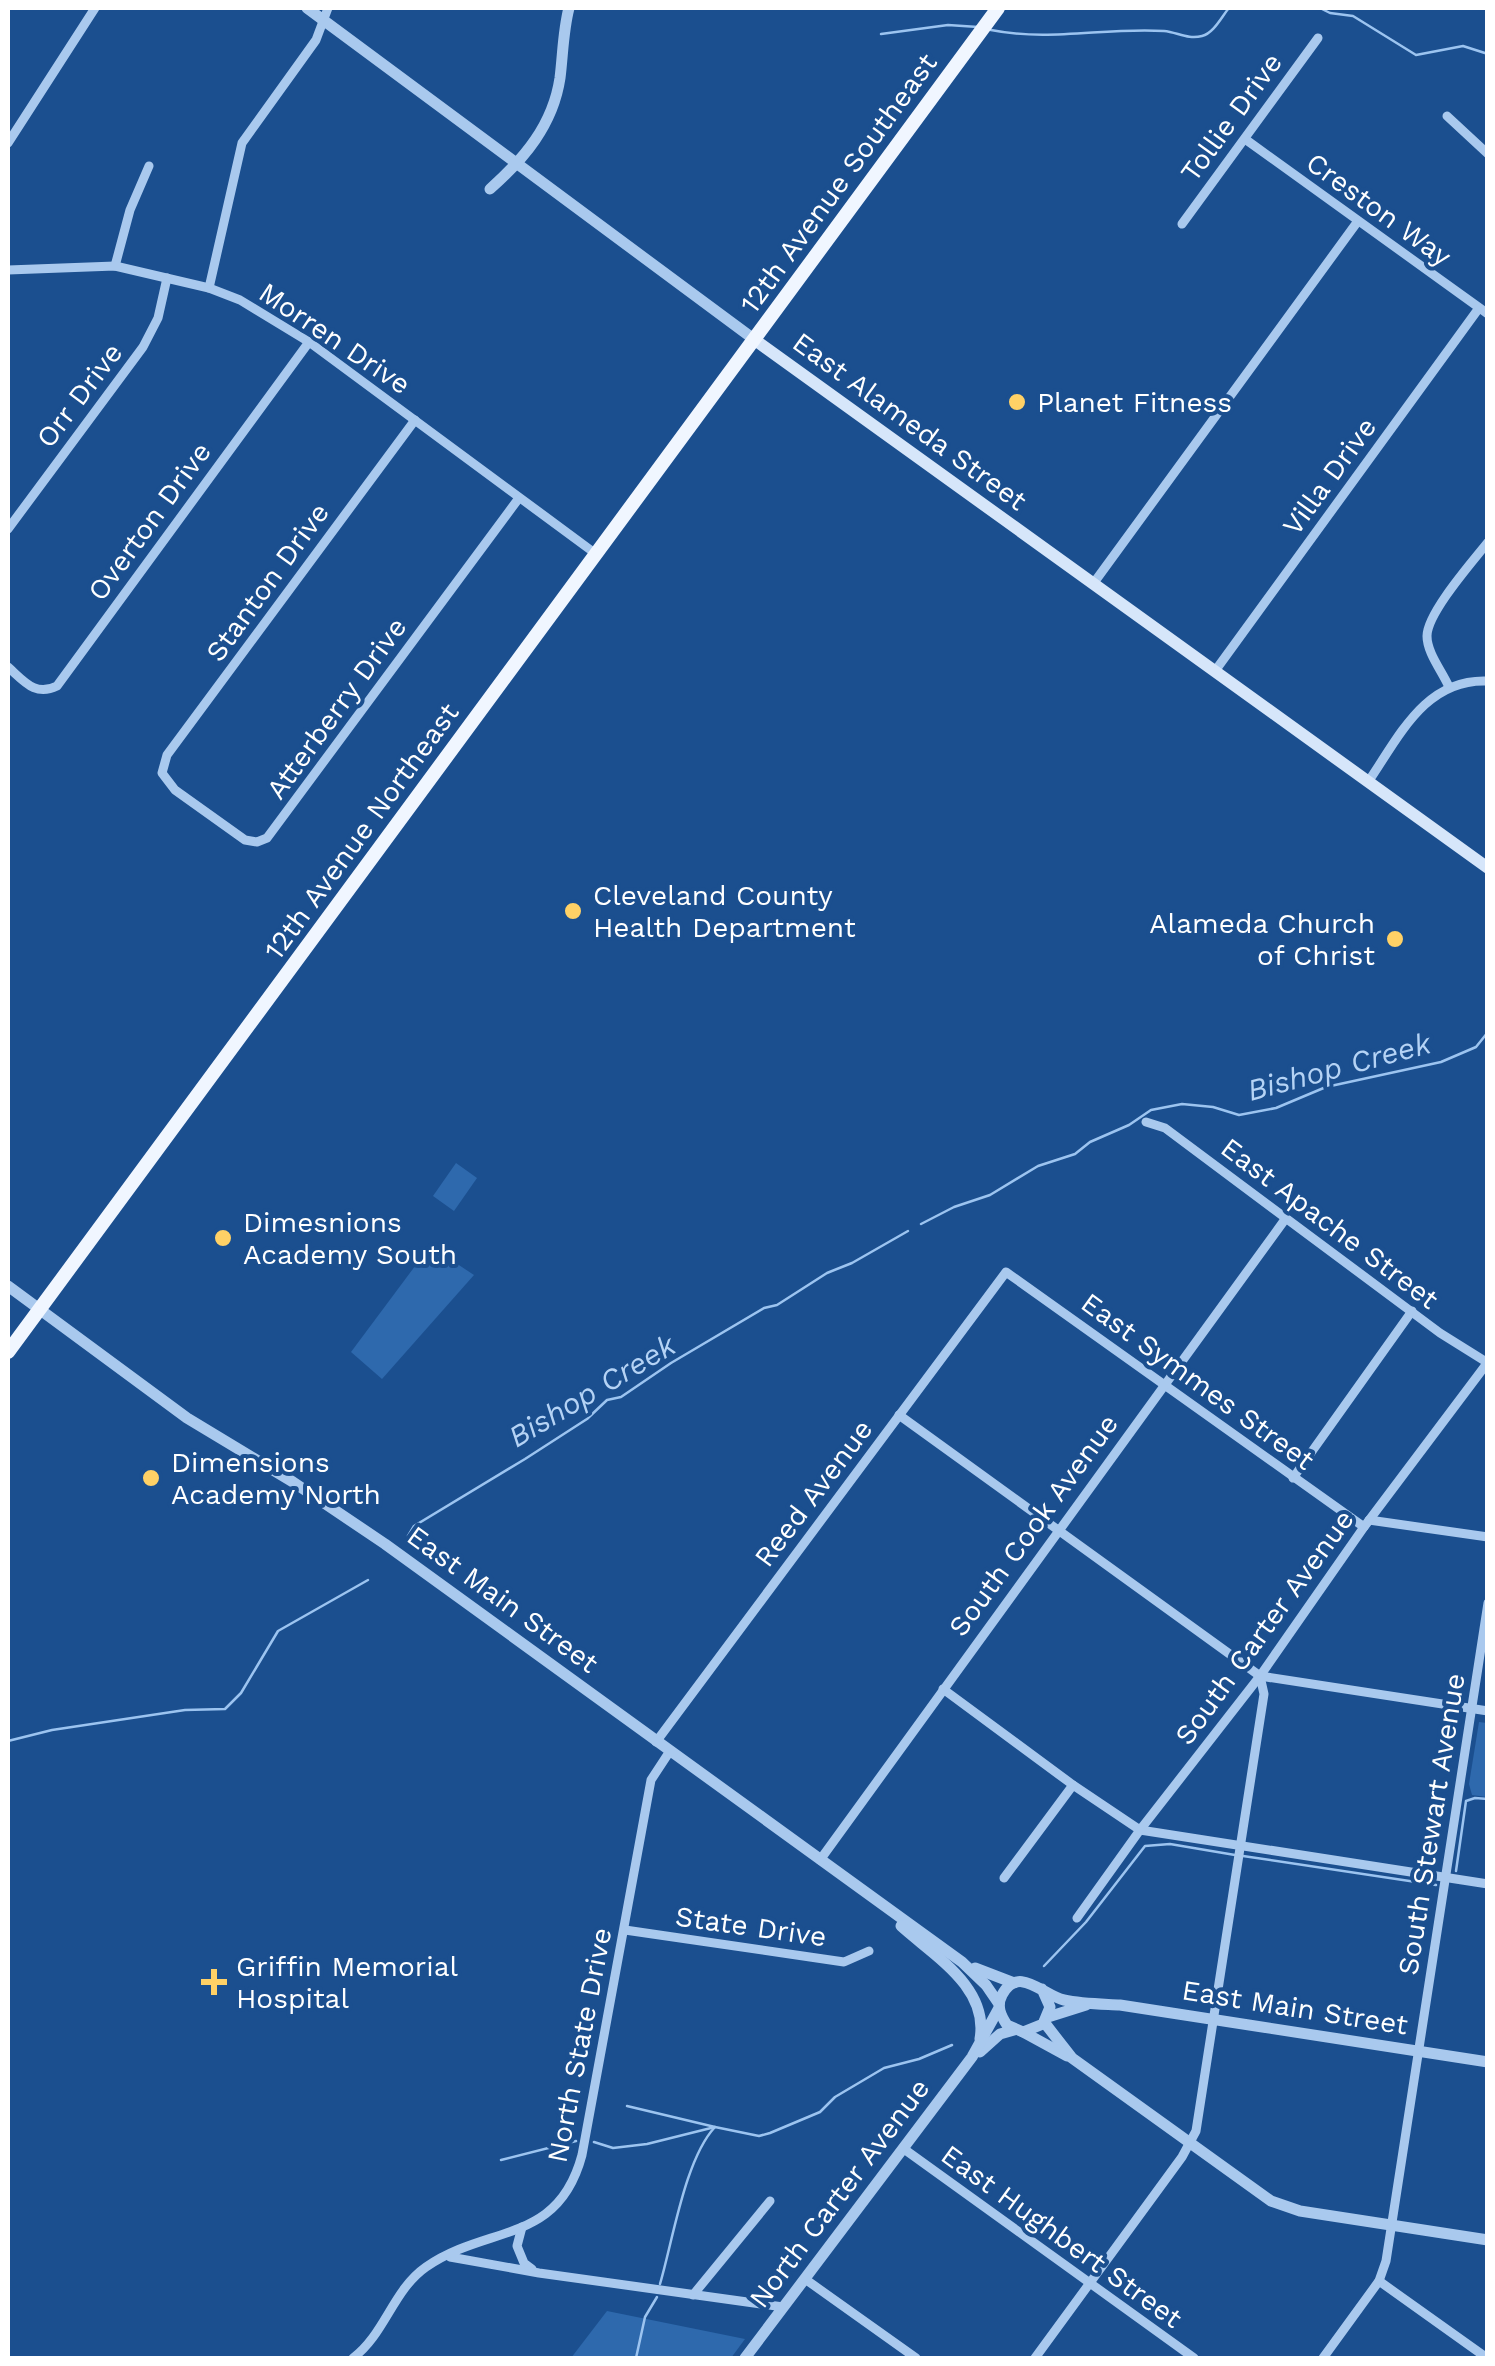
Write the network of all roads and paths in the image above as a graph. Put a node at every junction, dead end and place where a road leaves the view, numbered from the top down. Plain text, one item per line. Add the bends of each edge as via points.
1 (95, 8) edge
2 (307, 8) edge
3 (569, 8) edge
4 (998, 8) edge
5 (325, 13) edge
6 (1318, 38) dead end
7 (1447, 116) dead end
8 (1245, 139) junction
9 (8, 143) edge
10 (1488, 154) edge
11 (518, 162) junction
12 (150, 166) dead end
13 (490, 189) dead end
14 (1358, 221) junction
15 (1182, 224) dead end
16 (114, 266) junction
17 (8, 270) edge
18 (167, 278) junction
19 (210, 288) junction
20 (1483, 311) edge
21 (755, 340) junction
22 (309, 342) junction
23 (415, 420) junction
24 (520, 498) junction
25 (8, 529) edge
26 (1488, 542) edge
27 (596, 554) junction
28 (1094, 584) junction
29 (10, 669) edge
30 (1215, 671) junction
31 (1488, 680) edge
32 (1449, 687) junction
33 (162, 773) joint
34 (1368, 782) junction
35 (1488, 868) edge
36 (1146, 1122) dead end
37 (1286, 1218) junction
38 (1006, 1272) joint
39 (8, 1286) edge
40 (39, 1310) junction
41 (1412, 1311) junction
42 (8, 1352) edge
43 (1487, 1363) edge
44 (1163, 1384) junction
45 (899, 1415) junction
46 (1293, 1478) junction
47 (1367, 1524) junction
48 (1056, 1530) junction
49 (1488, 1537) edge
50 (1488, 1603) edge
51 (1260, 1676) junction
52 (943, 1689) junction
53 (1472, 1710) junction
54 (1488, 1712) edge
55 (656, 1742) junction
56 (670, 1752) junction
57 (1072, 1785) junction
58 (1140, 1830) junction
59 (1240, 1847) junction
60 (820, 1860) junction
61 (1446, 1876) junction
62 (1004, 1878) dead end
63 (1488, 1884) edge
64 (860, 1890) junction
65 (1076, 1918) dead end
66 (626, 1930) junction
67 (869, 1951) dead end
68 (962, 1962) junction
69 (1014, 1984) junction
70 (1042, 1989) junction
71 (1094, 2003) junction
72 (999, 2006) junction
73 (1213, 2019) junction
74 (1046, 2020) junction
75 (1018, 2031) junction
76 (979, 2044) junction
77 (1419, 2052) junction
78 (972, 2057) junction
79 (1072, 2058) junction
80 (1488, 2062) edge
81 (1190, 2144) junction
82 (904, 2149) junction
83 (770, 2201) dead end
84 (1392, 2226) junction
85 (522, 2227) junction
86 (1488, 2240) edge
87 (446, 2256) junction
88 (539, 2273) junction
89 (805, 2279) junction
90 (1378, 2282) junction
91 (1090, 2283) junction
92 (692, 2295) junction
93 (783, 2307) junction
94 (354, 2358) edge
95 (745, 2358) edge
96 (916, 2358) edge
97 (1035, 2358) edge
98 (1194, 2358) edge
99 (1322, 2358) edge
100 (1487, 2358) edge

1 - 9 street
2 - 5 street, East Alameda Street
3 - 11 street via 560,80 546,124
4 - 21 main road, 12th Avenue Southeast
5 - 11 street, East Alameda Street
5 - 19 street via 316,40 244,138
6 - 8 street, Tollie Drive
7 - 10 street
8 - 14 street, Creston Way
8 - 15 street, Tollie Drive
11 - 13 street
11 - 21 street, East Alameda Street
12 - 16 street
14 - 20 street, Creston Way
14 - 28 street
16 - 17 street, Morren Drive
16 - 18 street, Morren Drive
18 - 19 street, Morren Drive
18 - 25 street, Orr Drive via 143,347
19 - 22 street, Morren Drive
20 - 30 street, Villa Drive
21 - 27 main road, 12th Avenue Northeast
21 - 28 main road, East Alameda Street
22 - 23 street, Morren Drive
22 - 29 street, Overton Drive via 56,686 36,690
23 - 24 street, Morren Drive
23 - 33 street, Stanton Drive via 166,755
24 - 27 street, Morren Drive
24 - 33 street, Atterberry Drive via 267,838 251,842 237,836
26 - 32 street via 1427,632
27 - 40 main road, 12th Avenue Northeast
28 - 30 main road, East Alameda Street
30 - 34 main road, East Alameda Street
31 - 32 street
32 - 34 street via 1424,703
34 - 35 main road, East Alameda Street
36 - 37 street, East Apache Street via 1165,1128
37 - 41 street, East Apache Street
37 - 44 street, South Cook Avenue
38 - 44 street, East Symmes Street
38 - 45 street, Reed Avenue
39 - 40 street, East Main Street
40 - 42 main road, 12th Avenue Northeast
40 - 55 street, East Main Street via 187,1418 385,1544
41 - 43 street, East Apache Street
41 - 46 street
43 - 47 street, South Carter Avenue
44 - 46 street, East Symmes Street
44 - 48 street, South Cook Avenue
45 - 48 street
45 - 55 street, Reed Avenue
46 - 47 street, East Symmes Street
47 - 49 street, East Symmes Street
47 - 51 street, South Carter Avenue
48 - 51 street
48 - 52 street, South Cook Avenue
50 - 53 street, South Stewart Avenue
51 - 53 street
51 - 58 street, South Carter Avenue
51 - 59 street via 1264,1694
52 - 57 street
52 - 60 street, South Cook Avenue
53 - 54 street
53 - 61 street, South Stewart Avenue
55 - 56 street, East Main Street
56 - 60 street, East Main Street
56 - 66 street, North State Drive via 651,1780
57 - 58 street
57 - 62 street
58 - 59 street
58 - 65 street, South Carter Avenue
59 - 61 street
59 - 73 street
60 - 64 street, East Main Street
61 - 63 street
61 - 77 street, South Stewart Avenue
64 - 68 street, East Main Street
64 - 76 street via 968,1986 981,2017
66 - 67 street, State Drive via 844,1962
66 - 85 street, North State Drive via 576,2178 564,2200
68 - 69 street, East Main Street
68 - 72 street, East Main Street
69 - 70 street
69 - 72 street
70 - 71 street, East Main Street via 1066,2001
70 - 74 street
71 - 73 street, East Main Street
71 - 74 street, East Main Street
72 - 75 street via 1007,2025
72 - 76 street, North Carter Avenue
73 - 77 street, East Main Street
73 - 81 street
74 - 75 street via 1032,2031
74 - 79 street
75 - 78 street, North Carter Avenue via 1000,2034
75 - 79 street
76 - 78 street, North Carter Avenue
77 - 80 street, East Main Street
77 - 84 street, South Stewart Avenue
78 - 82 street, North Carter Avenue
79 - 81 street
81 - 84 street via 1270,2201
81 - 91 street
82 - 89 street, North Carter Avenue
82 - 91 street, East Hughbert Street
83 - 92 street
84 - 86 street
84 - 90 street, South Stewart Avenue
85 - 87 street, North State Drive
85 - 88 street via 517,2246 524,2263
87 - 88 street
87 - 94 street, North State Drive via 416,2275
88 - 92 street
89 - 93 street, North Carter Avenue
89 - 96 street
90 - 99 street
90 - 100 street
91 - 97 street
91 - 98 street, East Hughbert Street
92 - 93 street
93 - 95 street, North Carter Avenue

